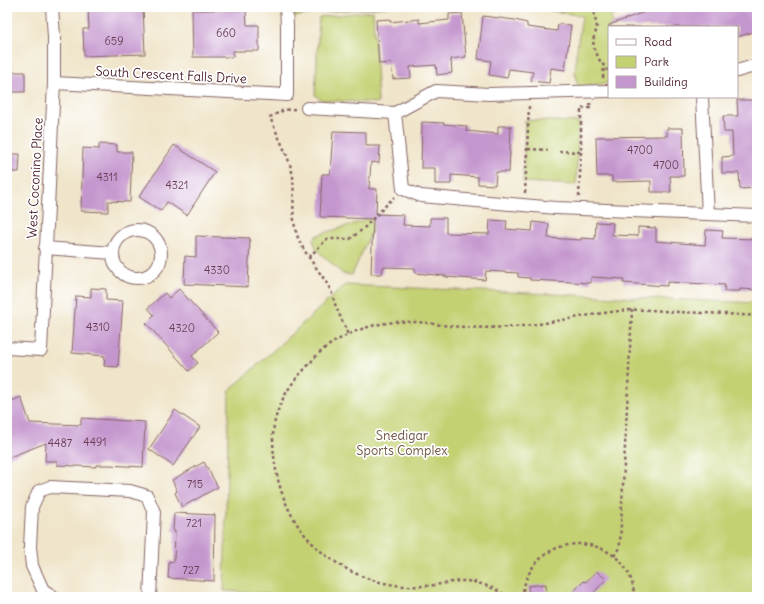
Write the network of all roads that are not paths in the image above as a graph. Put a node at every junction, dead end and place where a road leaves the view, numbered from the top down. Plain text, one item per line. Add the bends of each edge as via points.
1 (52, 7) edge
2 (286, 7) edge
3 (757, 65) edge
4 (738, 70) edge
5 (54, 84) junction
6 (608, 91) edge
7 (702, 98) edge
8 (308, 108) road end
9 (395, 113) junction
10 (708, 214) junction
11 (757, 216) edge
12 (45, 248) junction
13 (113, 253) junction
14 (7, 348) edge
15 (54, 597) edge
16 (150, 597) edge

1 - 5 street, West Coconino Place
2 - 5 street, South Crescent Falls Drive via 287,95
3 - 4 street
5 - 12 street, West Coconino Place
6 - 9 street via 489,94 436,91
7 - 10 street
8 - 9 street
9 - 10 street via 403,189 422,196 525,206
10 - 11 street
12 - 13 street
12 - 14 street, West Coconino Place via 41,350
13 - 13 street via 114,261 122,273 136,278 151,274 161,260 159,244 155,237 140,229 124,233 114,246
15 - 16 street via 43,590 32,566 30,547 32,507 39,491 50,487 130,491 147,496 154,512

